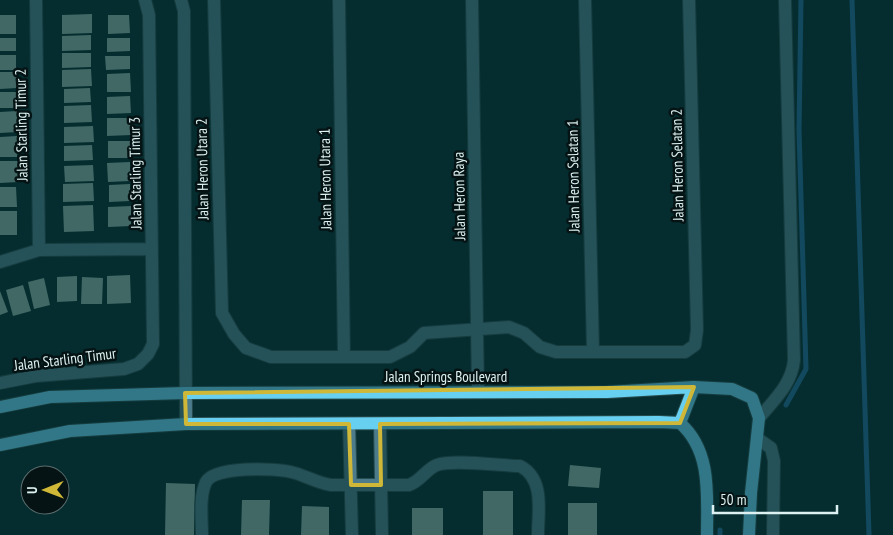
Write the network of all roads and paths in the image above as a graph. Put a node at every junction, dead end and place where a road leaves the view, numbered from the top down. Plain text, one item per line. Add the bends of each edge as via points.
1 (36, 0) edge
2 (181, 0) edge
3 (214, 0) edge
4 (339, 0) edge
5 (472, 0) edge
6 (585, 0) edge
7 (690, 0) edge
8 (785, 0) edge
9 (145, 1) edge
10 (152, 249) junction
11 (39, 250) junction
12 (0, 262) edge
13 (478, 330) junction
14 (697, 330) joint
15 (153, 344) joint
16 (593, 352) junction
17 (344, 357) junction
18 (0, 383) edge
19 (694, 387) junction
20 (478, 392) junction
21 (185, 394) junction
22 (0, 407) edge
23 (759, 418) junction
24 (680, 423) junction
25 (186, 424) junction
26 (350, 424) junction
27 (380, 424) junction
28 (757, 438) junction
29 (0, 445) edge
30 (351, 485) junction
31 (381, 485) junction
32 (202, 535) edge
33 (352, 535) edge
34 (382, 535) edge
35 (538, 535) edge
36 (707, 535) edge
37 (749, 535) edge
38 (774, 535) edge

1 - 11 street, Jalan Starling Timur 2
2 - 21 street via 184,11
3 - 17 street, Jalan Heron Utara 2 via 222,313 246,348 271,357
4 - 17 street, Jalan Heron Utara 1
5 - 13 street, Jalan Heron Raya
6 - 16 street, Jalan Heron Selatan 1
7 - 14 street, Jalan Heron Selatan 2
8 - 23 street via 794,360 788,383
9 - 10 street, Jalan Starling Timur 3 via 149,14
10 - 11 street
10 - 15 street, Jalan Starling Timur 3
11 - 12 street
13 - 16 street, Jalan Heron Utara 2 via 509,327 524,333 540,347 556,352
13 - 17 street, Jalan Heron Utara 2 via 424,333 410,346 390,357
13 - 20 street, Jalan Heron Raya
14 - 16 street, Jalan Heron Utara 2 via 695,345 684,352
15 - 18 street, Jalan Starling Timur via 138,364 124,368 36,376
19 - 20 main road, Jalan Springs Boulevard via 607,392
19 - 23 main road, Jalan Springs Boulevard via 740,392 752,398
19 - 24 main road
20 - 21 main road, Jalan Springs Boulevard
21 - 22 main road, Jalan Springs Boulevard via 50,397
21 - 25 street
23 - 28 main road
24 - 27 main road
24 - 36 main road via 697,443 703,458
25 - 26 main road
25 - 29 main road via 70,430
26 - 27 main road
26 - 30 street
27 - 31 street
28 - 37 main road
28 - 38 street via 771,448 774,461
30 - 31 street
30 - 32 street via 319,483 293,472 275,469 215,473 207,480 203,492
30 - 33 street
31 - 34 street
31 - 35 street via 416,483 434,467 446,463 520,466 534,478 538,490

